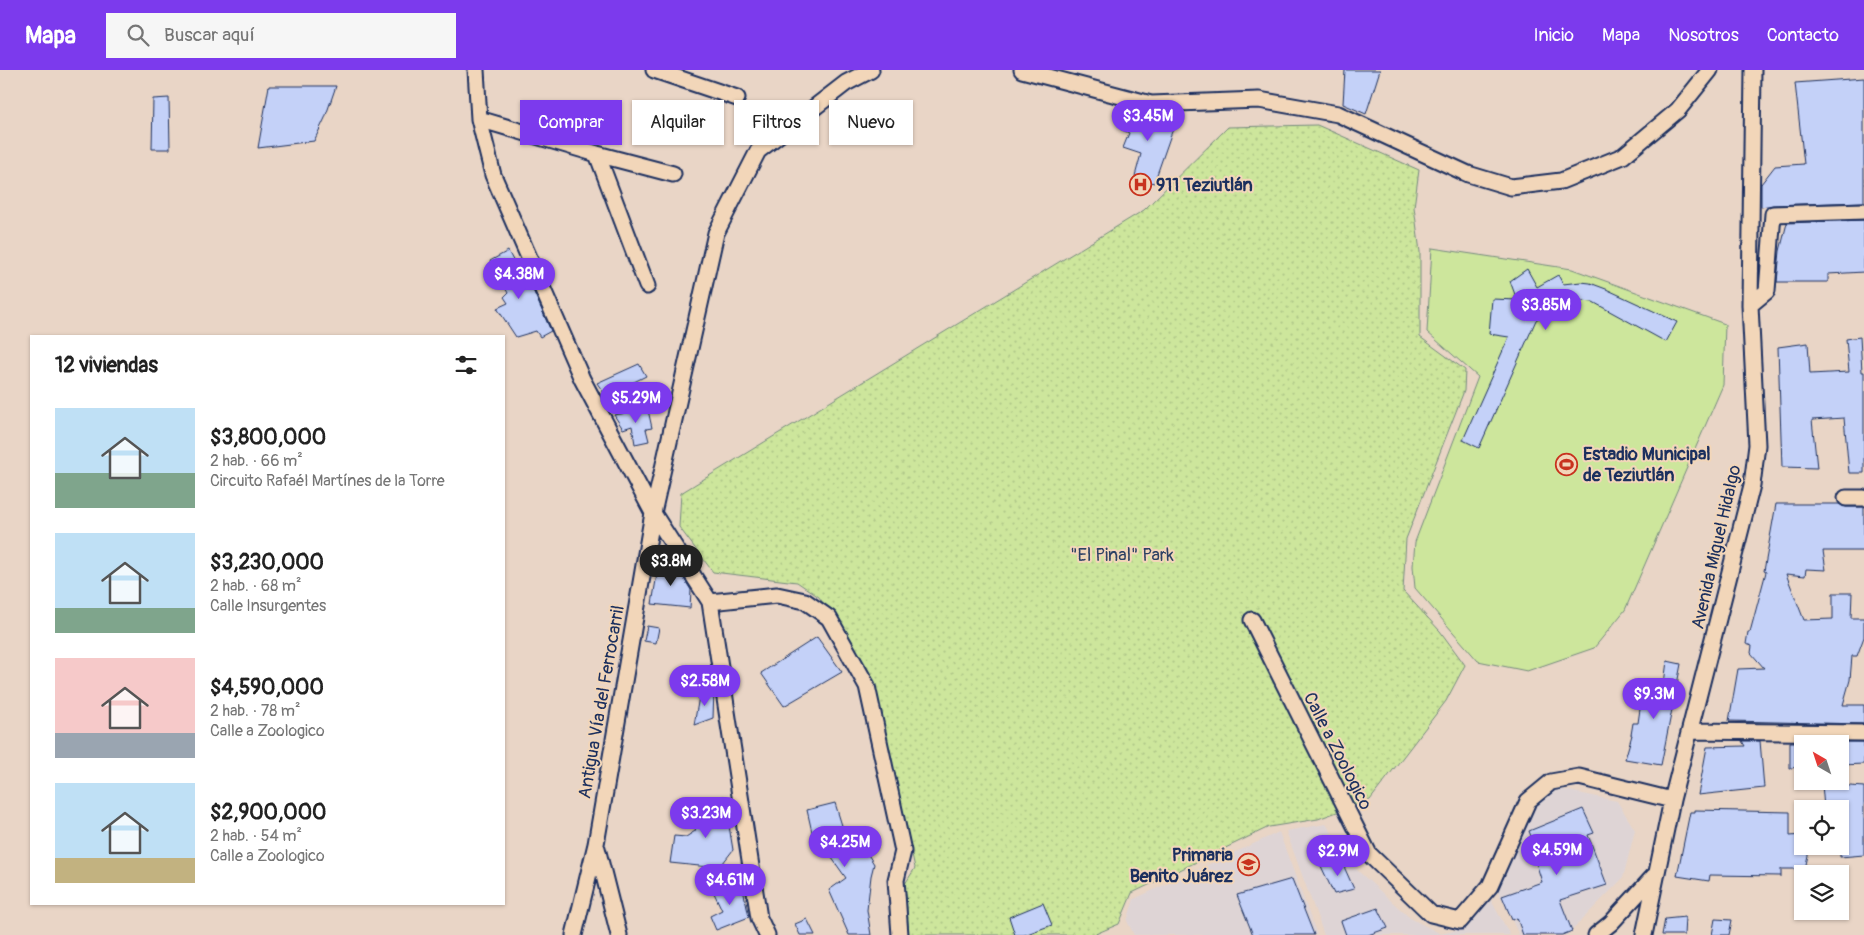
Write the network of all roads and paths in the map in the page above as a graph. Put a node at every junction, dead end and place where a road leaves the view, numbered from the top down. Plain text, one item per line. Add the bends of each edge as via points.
1 (476, 70) edge
2 (654, 70) edge
3 (871, 70) edge
4 (1022, 70) edge
5 (1710, 70) edge
6 (1753, 70) edge
7 (736, 98) dead end
8 (479, 119) junction
9 (597, 154) junction
10 (673, 174) dead end
11 (1864, 212) edge
12 (646, 286) dead end
13 (1750, 305) junction
14 (1846, 498) dead end
15 (1864, 498) edge
16 (653, 513) junction
17 (710, 602) junction
18 (1252, 620) dead end
19 (1690, 732) junction
20 (1864, 733) edge
21 (1672, 800) junction
22 (596, 844) junction
23 (1655, 874) junction
24 (574, 935) edge
25 (619, 935) edge
26 (767, 935) edge
27 (900, 935) edge
28 (1596, 935) edge
29 (1644, 935) edge

1 - 8 street
2 - 7 street
3 - 16 street, Antigua Vía del Ferrocarril via 846,83 758,152 716,233
4 - 5 street via 1151,104 1259,100 1338,114 1468,174 1511,187 1560,181 1622,156 1678,110
6 - 13 street, Avenida Miguel Hidalgo
8 - 9 street
8 - 16 street via 493,175 582,379
9 - 10 street
9 - 12 street
11 - 13 street via 1774,214 1767,291
13 - 19 street, Avenida Miguel Hidalgo via 1757,445 1752,486
14 - 15 street
16 - 17 street
16 - 22 street, Antigua Vía del Ferrocarril
17 - 26 street via 758,918
17 - 27 street via 777,596 806,601 829,618 867,686 903,851 896,880
18 - 21 street, Calle a Zoologico via 1369,854 1431,914 1460,921 1490,886 1528,801 1551,782 1579,777
19 - 20 street
19 - 21 street, Avenida Miguel Hidalgo
21 - 23 street, Avenida Miguel Hidalgo
22 - 24 street, Antigua Vía del Ferrocarril
22 - 25 street
23 - 28 street
23 - 29 street, Avenida Miguel Hidalgo

